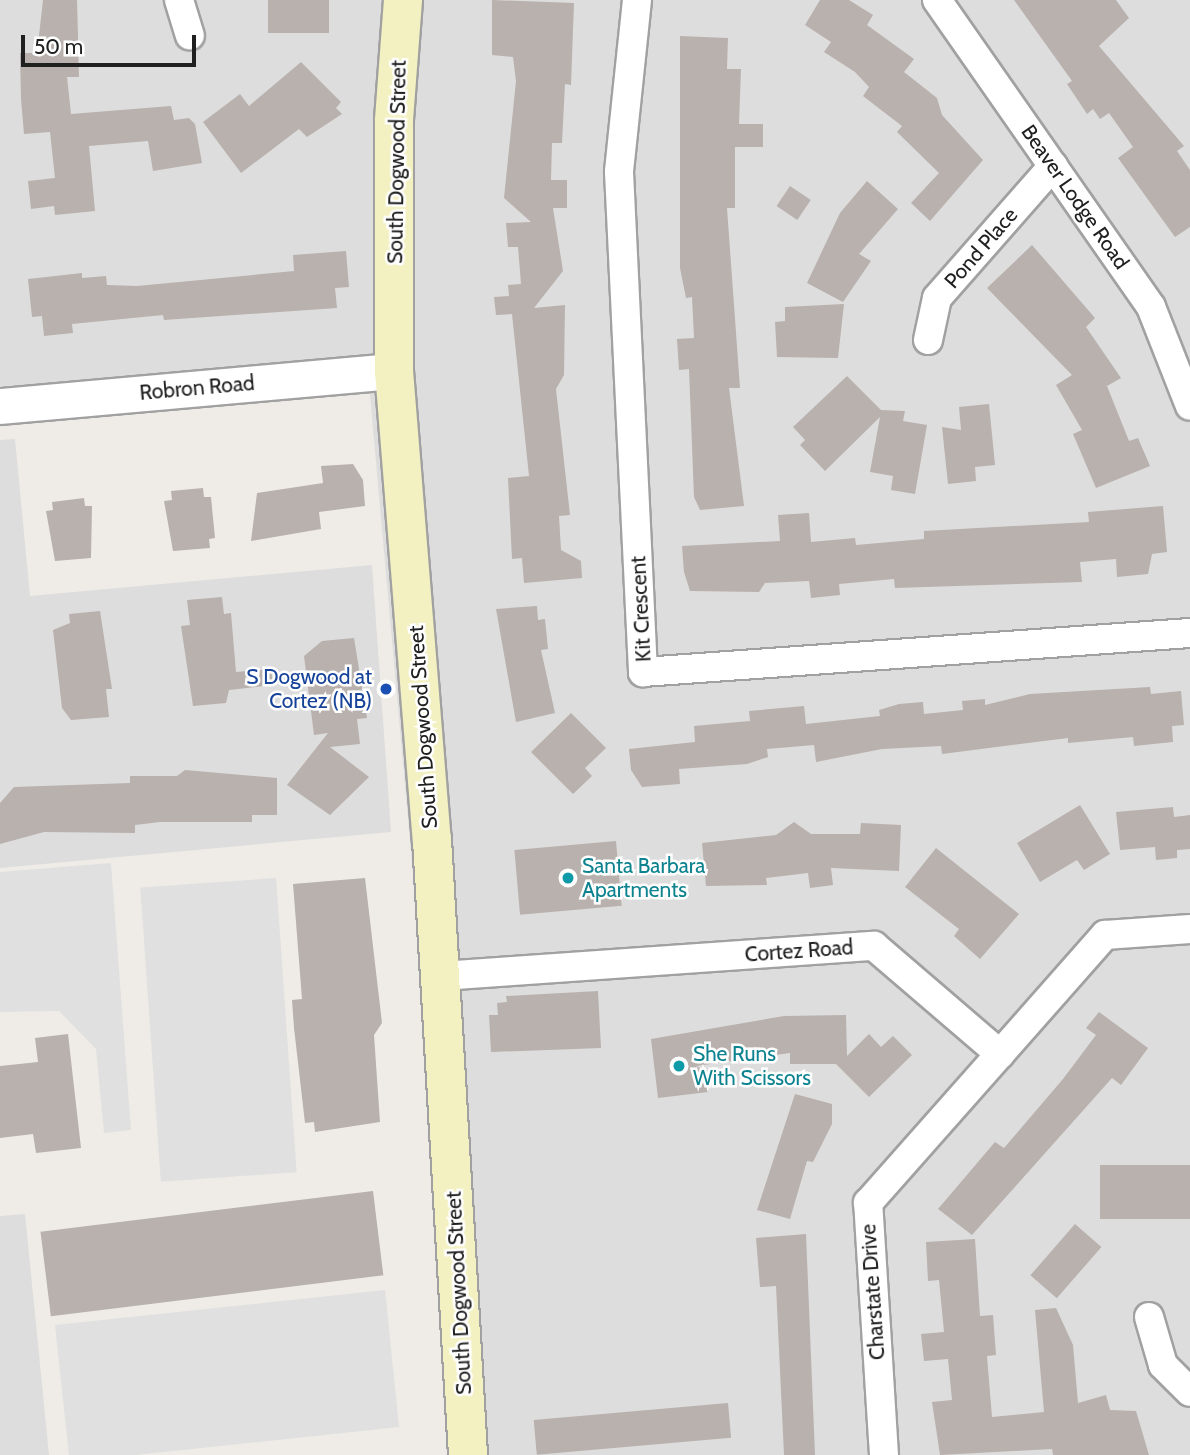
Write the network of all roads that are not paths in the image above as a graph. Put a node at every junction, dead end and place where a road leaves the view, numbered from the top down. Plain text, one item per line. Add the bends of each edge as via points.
1 (179, 0) edge
2 (403, 0) edge
3 (637, 0) edge
4 (937, 0) edge
5 (190, 35) dead end
6 (1053, 166) junction
7 (928, 340) dead end
8 (394, 371) junction
9 (0, 406) edge
10 (1190, 406) edge
11 (1190, 633) edge
12 (1190, 929) edge
13 (440, 976) junction
14 (1000, 1054) junction
15 (1149, 1317) dead end
16 (1190, 1392) edge
17 (468, 1455) edge
18 (884, 1455) edge

1 - 5 street
2 - 8 main road, South Dogwood Street via 394,121
3 - 11 street, Kit Crescent via 620,172 643,672
4 - 6 street, Beaver Lodge Road
6 - 7 street, Pond Place via 937,298
6 - 10 street, Beaver Lodge Road via 1151,307
8 - 9 street, Robron Road
8 - 13 main road, South Dogwood Street
12 - 14 street via 1105,935
13 - 14 street, Cortez Road via 874,946
13 - 17 main road, South Dogwood Street
14 - 18 street, Charstate Drive via 868,1203
15 - 16 street via 1163,1365

